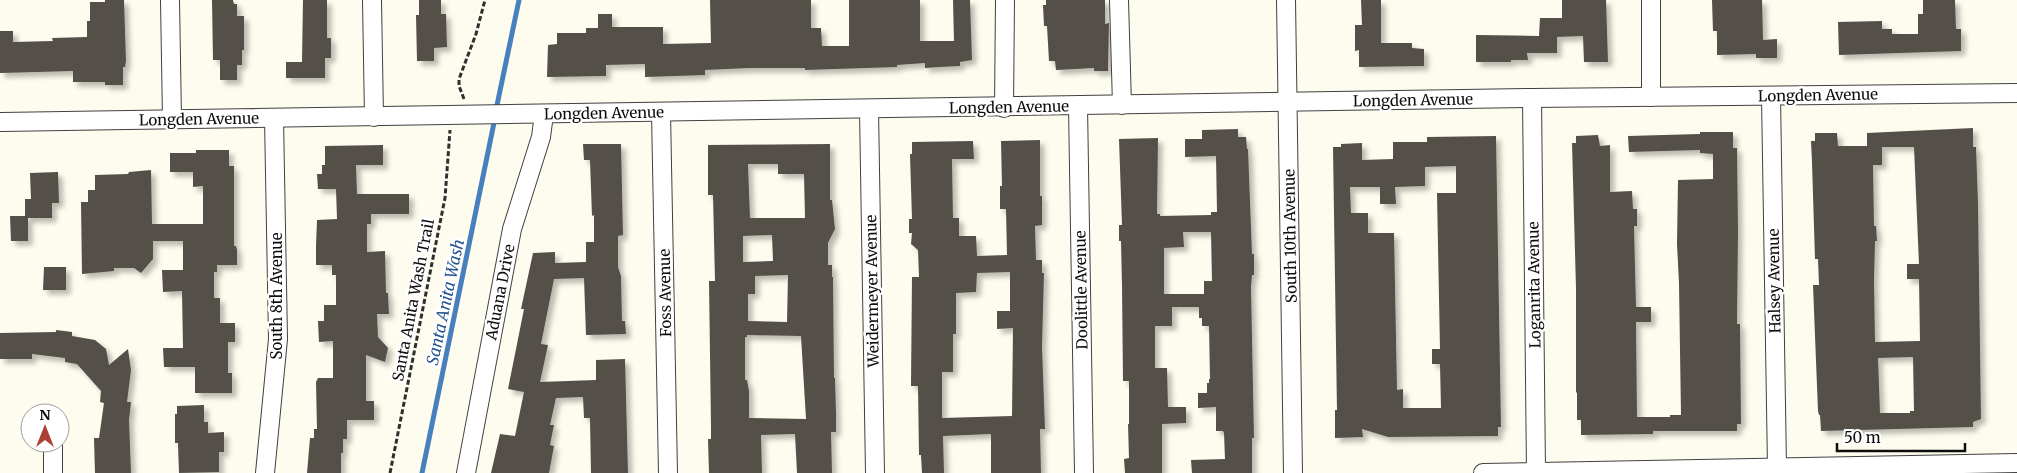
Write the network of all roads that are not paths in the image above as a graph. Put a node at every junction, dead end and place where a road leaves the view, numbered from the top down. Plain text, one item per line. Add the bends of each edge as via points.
1 (170, 0) edge
2 (372, 0) edge
3 (1005, 0) edge
4 (1119, 0) edge
5 (1286, 0) edge
6 (1651, 0) edge
7 (2017, 93) edge
8 (1651, 96) junction
9 (1771, 96) junction
10 (1532, 98) junction
11 (1287, 102) junction
12 (1122, 105) junction
13 (1078, 106) junction
14 (1004, 108) junction
15 (869, 109) junction
16 (661, 113) junction
17 (544, 114) junction
18 (374, 117) junction
19 (274, 118) junction
20 (172, 119) junction
21 (0, 122) edge
22 (52, 453) edge
23 (2017, 463) edge
24 (1777, 466) junction
25 (1536, 472) edge
26 (53, 473) edge
27 (265, 473) edge
28 (466, 473) edge
29 (668, 473) edge
30 (875, 473) edge
31 (1084, 473) edge
32 (1293, 473) edge
33 (1483, 473) edge

1 - 20 street
2 - 18 street
3 - 14 street
4 - 12 street
5 - 11 street, South 10th Avenue
6 - 8 street
7 - 9 street, Longden Avenue
8 - 9 street, Longden Avenue
8 - 10 street, Longden Avenue
9 - 24 street, Halsey Avenue
10 - 11 street, Longden Avenue
10 - 25 street, Loganrita Avenue
11 - 12 street, Longden Avenue
11 - 32 street, South 10th Avenue
12 - 13 street, Longden Avenue
13 - 14 street, Longden Avenue
13 - 31 street, Doolittle Avenue
14 - 15 street, Longden Avenue
15 - 16 street, Longden Avenue
15 - 30 street, Weidermeyer Avenue
16 - 17 street, Longden Avenue
16 - 29 street, Foss Avenue
17 - 18 street, Longden Avenue via 506,114 470,109
17 - 28 street, Aduana Drive via 541,137 512,229
18 - 19 street, Longden Avenue
19 - 20 street, Longden Avenue
19 - 27 street, South 8th Avenue via 278,339
20 - 21 street, Longden Avenue
22 - 26 street
23 - 24 street
24 - 25 street
25 - 33 street

